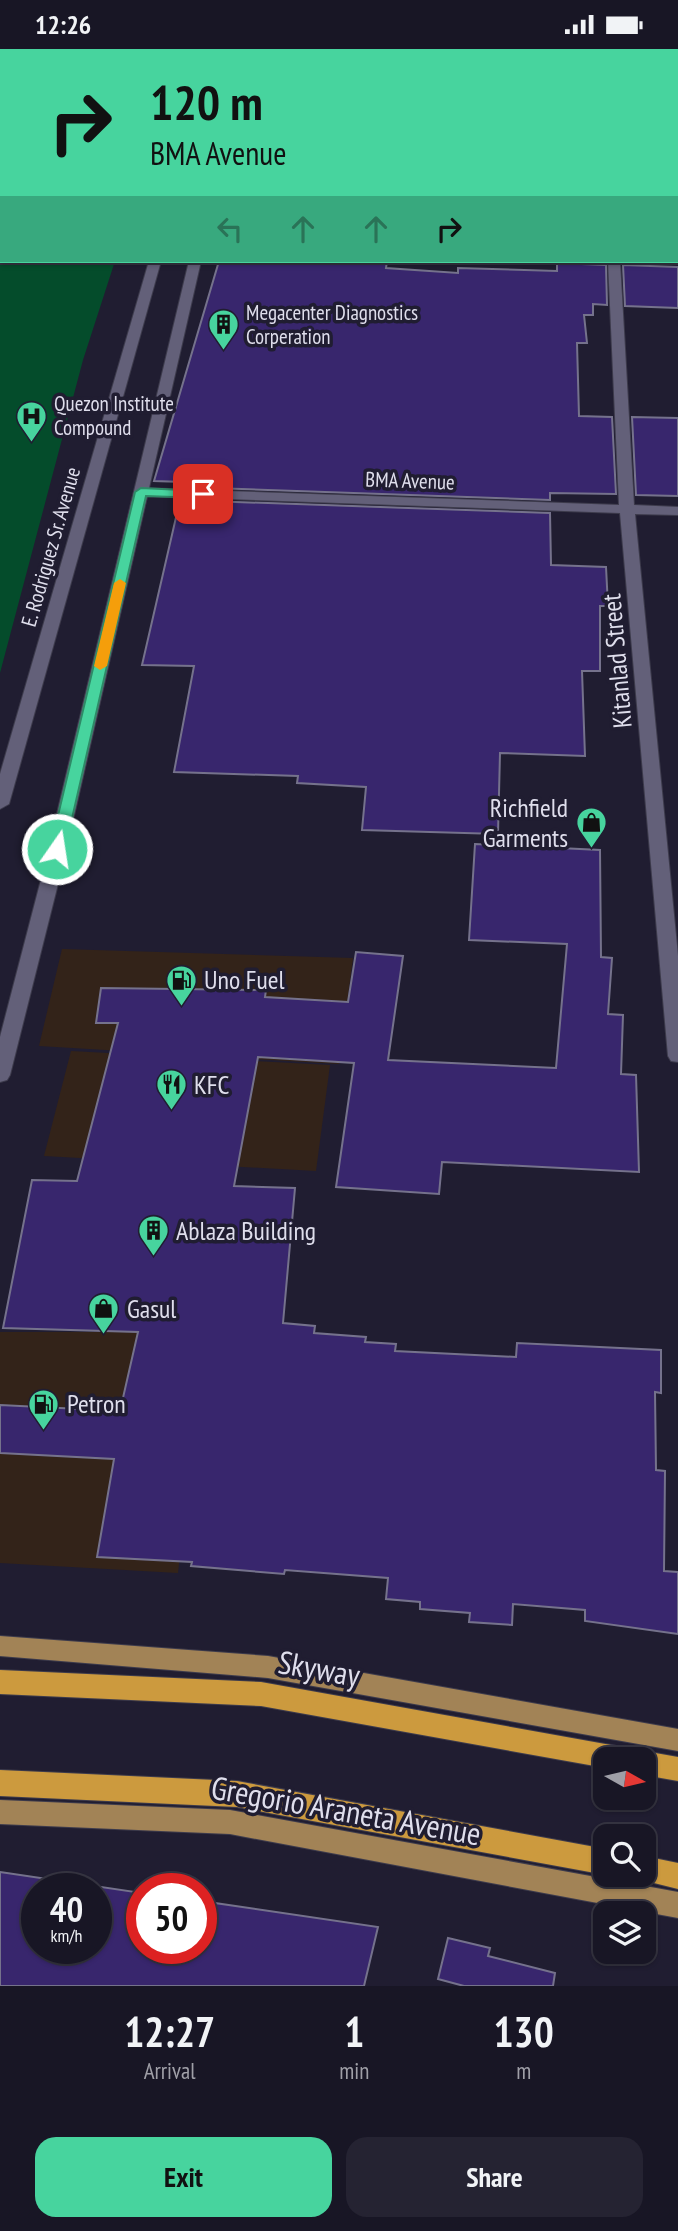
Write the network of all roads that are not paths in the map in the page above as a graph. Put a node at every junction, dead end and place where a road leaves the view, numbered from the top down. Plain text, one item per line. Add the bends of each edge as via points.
1 (154, 263) edge
2 (195, 263) edge
3 (614, 263) edge
4 (141, 492) junction
5 (627, 510) junction
6 (678, 511) edge
7 (0, 804) edge
8 (678, 1056) edge
9 (0, 1075) edge
10 (0, 1646) edge
11 (0, 1682) edge
12 (678, 1740) edge
13 (593, 1754) edge
14 (656, 1765) edge
15 (678, 1769) edge
16 (0, 1783) edge
17 (0, 1812) edge
18 (593, 1860) edge
19 (656, 1872) edge
20 (678, 1876) edge
21 (678, 1905) edge

1 - 7 main road, E. Rodriguez Sr. Avenue
2 - 4 main road
3 - 5 main road, Kitanlad Street
4 - 5 main road, BMA Avenue
4 - 9 main road
5 - 6 main road, BMA Avenue
5 - 8 main road, Kitanlad Street
10 - 12 main road via 268,1667
11 - 13 highway, Skyway via 261,1695
14 - 15 highway
16 - 18 highway via 237,1794
17 - 21 main road, Gregorio Araneta Avenue via 230,1822
19 - 20 highway

